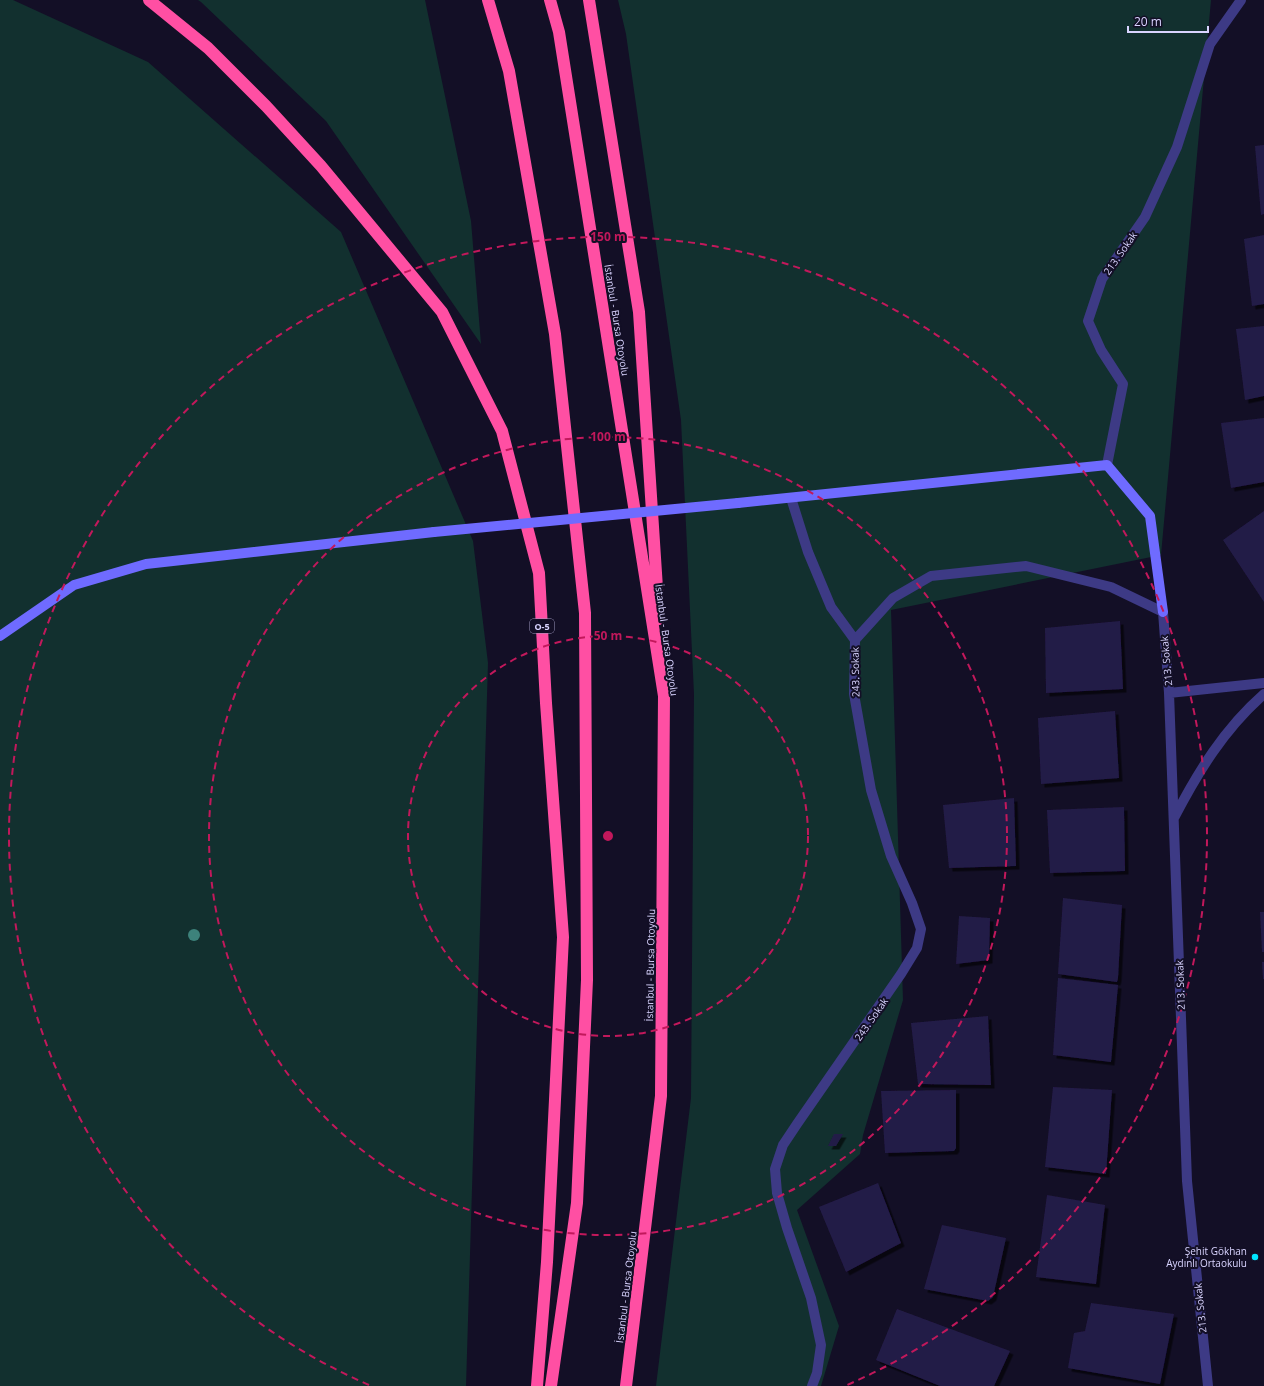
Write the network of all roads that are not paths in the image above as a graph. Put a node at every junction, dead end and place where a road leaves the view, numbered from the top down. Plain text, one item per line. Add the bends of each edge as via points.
1 (149, 0) edge
2 (488, 0) edge
3 (550, 0) edge
4 (590, 0) edge
5 (1241, 0) edge
6 (1107, 465) junction
7 (791, 498) junction
8 (1163, 612) junction
9 (0, 636) edge
10 (855, 640) junction
11 (1264, 683) edge
12 (1169, 693) junction
13 (1264, 694) edge
14 (664, 696) junction
15 (1173, 820) junction
16 (537, 1386) edge
17 (551, 1386) edge
18 (626, 1386) edge
19 (812, 1386) edge
20 (1208, 1386) edge

1 - 16 highway, O-5 via 208,48 266,106 321,166 442,312 502,431 539,573 563,938 547,1262
2 - 17 highway via 509,71 556,334 585,612 586,1012 577,1203
3 - 14 highway, İstanbul - Bursa Otoyolu via 559,32
4 - 14 highway via 638,312
5 - 6 street, 213. Sokak via 1210,44 1177,147 1145,217 1102,279 1088,321 1101,350 1123,384
6 - 7 street
6 - 8 street, 213. Sokak via 1150,516
7 - 9 street, bridge via 434,532 146,564 74,585
7 - 10 street via 808,552 831,607
8 - 10 street via 1111,587 1026,566 931,576 893,598
8 - 12 street, 213. Sokak
10 - 19 street, 243. Sokak via 854,694 871,790 891,856 921,928 917,948 893,987 783,1145 776,1168 777,1193 811,1298 821,1345 817,1373
11 - 12 street
12 - 15 street, 213. Sokak
13 - 15 street via 1246,709 1220,741 1193,781
14 - 18 highway, İstanbul - Bursa Otoyolu via 661,1096
15 - 20 street, 213. Sokak via 1187,1181

